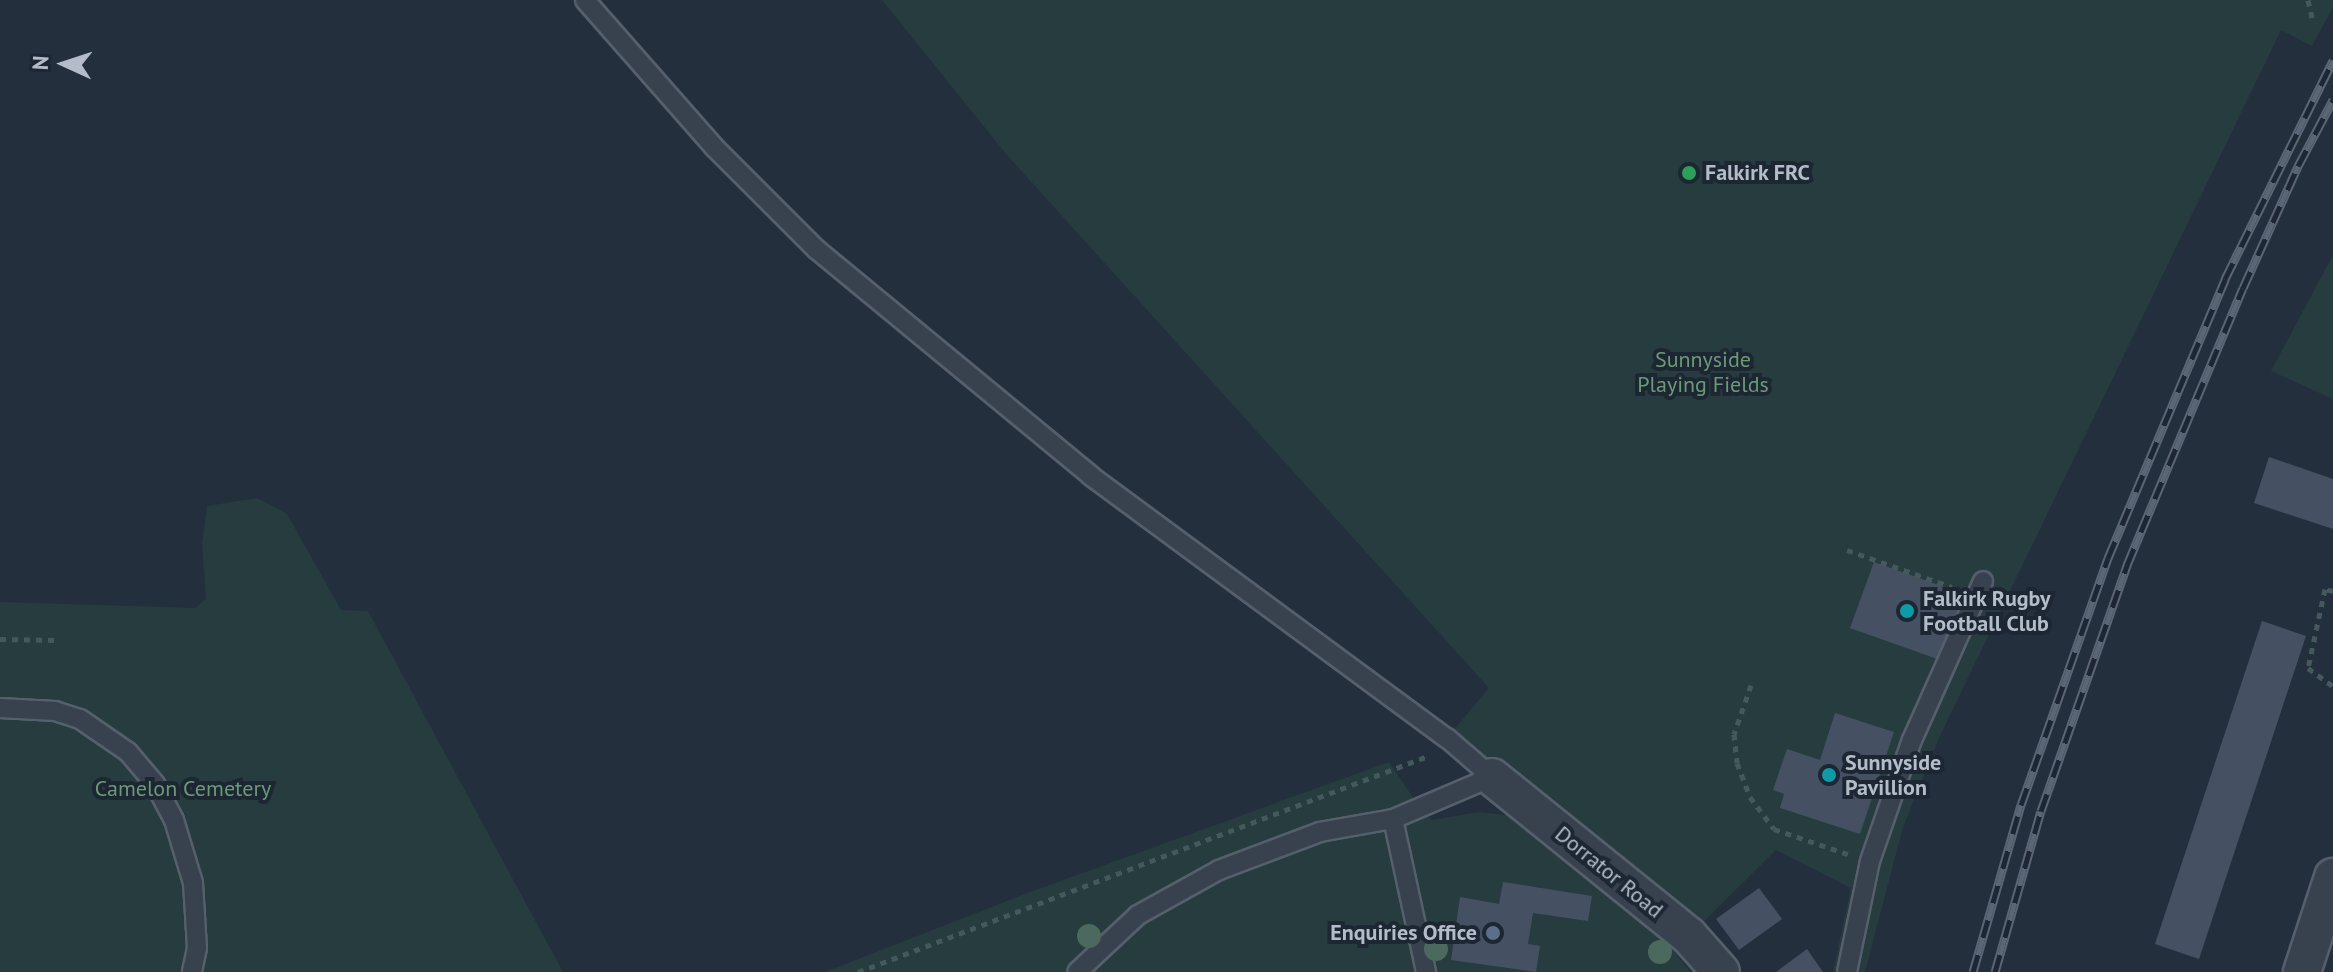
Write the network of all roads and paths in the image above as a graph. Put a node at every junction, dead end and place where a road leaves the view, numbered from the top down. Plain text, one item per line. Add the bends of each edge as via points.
1 (585, 0) edge
2 (2308, 0) edge
3 (2313, 21) dead end
4 (1847, 550) dead end
5 (1980, 588) joint
6 (2333, 591) edge
7 (0, 639) edge
8 (58, 640) dead end
9 (1751, 685) dead end
10 (2333, 686) edge
11 (0, 708) edge
12 (1455, 746) junction
13 (1492, 777) junction
14 (1393, 819) junction
15 (1870, 861) junction
16 (2333, 877) edge
17 (192, 972) edge
18 (858, 972) edge
19 (1077, 972) edge
20 (1426, 972) edge
21 (1721, 972) edge
22 (1847, 972) edge
23 (2302, 972) edge

1 - 12 lane via 714,147 816,249 1091,476
2 - 3 path
4 - 5 path
5 - 15 lane via 1912,740
6 - 10 path via 2325,589 2308,668
7 - 8 path
9 - 15 path via 1734,734 1737,763 1750,797 1774,829
11 - 17 lane via 55,711 80,719 128,752 155,784 174,820 193,883 197,948
12 - 13 lane
12 - 18 path
13 - 14 lane
13 - 21 street, Dorrator Road via 1689,936
14 - 19 lane via 1320,832 1219,870 1138,915
14 - 20 lane
15 - 22 lane
16 - 23 street

